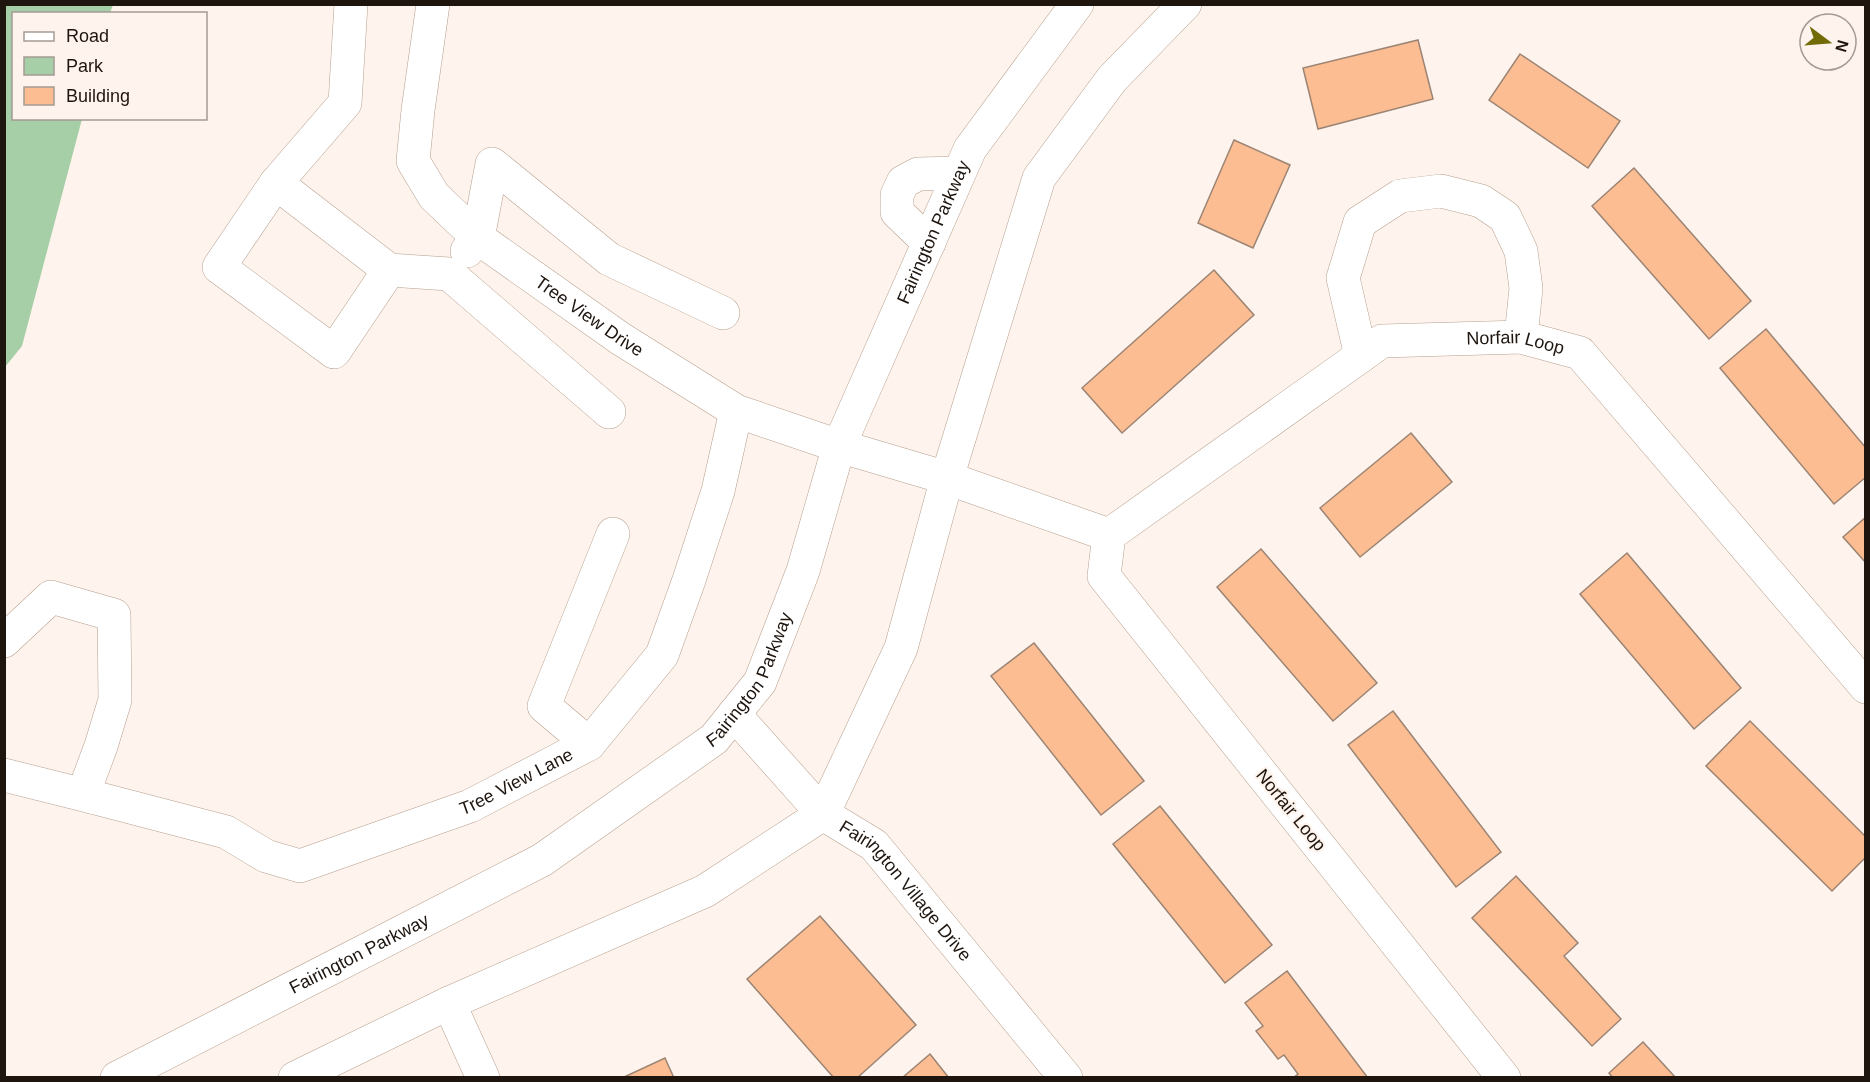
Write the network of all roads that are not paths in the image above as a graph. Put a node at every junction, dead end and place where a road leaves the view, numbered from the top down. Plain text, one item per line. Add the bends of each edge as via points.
1 (351, 4) edge
2 (433, 4) edge
3 (1077, 4) edge
4 (1185, 4) edge
5 (959, 173) junction
6 (276, 183) junction
7 (478, 238) junction
8 (929, 243) junction
9 (389, 270) junction
10 (449, 274) junction
11 (723, 313) dead end
12 (1521, 337) junction
13 (1360, 356) junction
14 (736, 411) junction
15 (609, 412) dead end
16 (839, 446) junction
17 (947, 478) junction
18 (613, 534) dead end
19 (1109, 535) junction
20 (4, 641) edge
21 (1866, 687) edge
22 (734, 714) junction
23 (589, 744) junction
24 (4, 775) edge
25 (92, 797) junction
26 (823, 814) junction
27 (449, 1003) junction
28 (117, 1077) edge
29 (295, 1077) edge
30 (483, 1077) edge
31 (1066, 1077) edge
32 (1504, 1077) edge

1 - 6 street via 345,104
2 - 7 street, Tree View Drive via 413,161 434,196
3 - 5 street, Fairington Parkway via 970,149
4 - 17 street via 1112,79 1039,178
5 - 8 street, Fairington Parkway
5 - 8 street via 918,174 903,182 897,195 897,212
6 - 9 street
6 - 9 street via 219,267 334,352
7 - 10 street
7 - 11 street via 492,164 609,259
7 - 14 street, Tree View Drive via 621,339
8 - 16 street, Fairington Parkway
9 - 10 street
10 - 15 street
12 - 13 street, Norfair Loop via 1382,341
12 - 13 street via 1526,288 1521,251 1505,217 1481,201 1441,191 1401,196 1360,222 1343,278
12 - 21 street, Norfair Loop via 1580,353
13 - 19 street, Norfair Loop
14 - 16 street, Tree View Drive
14 - 23 street, Tree View Lane via 718,491 662,655
16 - 17 street, Tree View Drive
16 - 22 street, Fairington Parkway via 803,571 760,682
17 - 19 street
17 - 26 street via 901,648
18 - 23 street via 544,706
19 - 32 street, Norfair Loop via 1104,576
20 - 25 street via 51,597 114,615 115,700 85,789
22 - 26 street, Fairington Village Drive
22 - 28 street, Fairington Parkway via 714,739 542,860
23 - 25 street, Tree View Lane via 470,806 300,866 266,856 226,832
24 - 25 street, Tree View Lane
26 - 27 street via 705,891
26 - 31 street, Fairington Village Drive via 874,845
27 - 29 street
27 - 30 street

